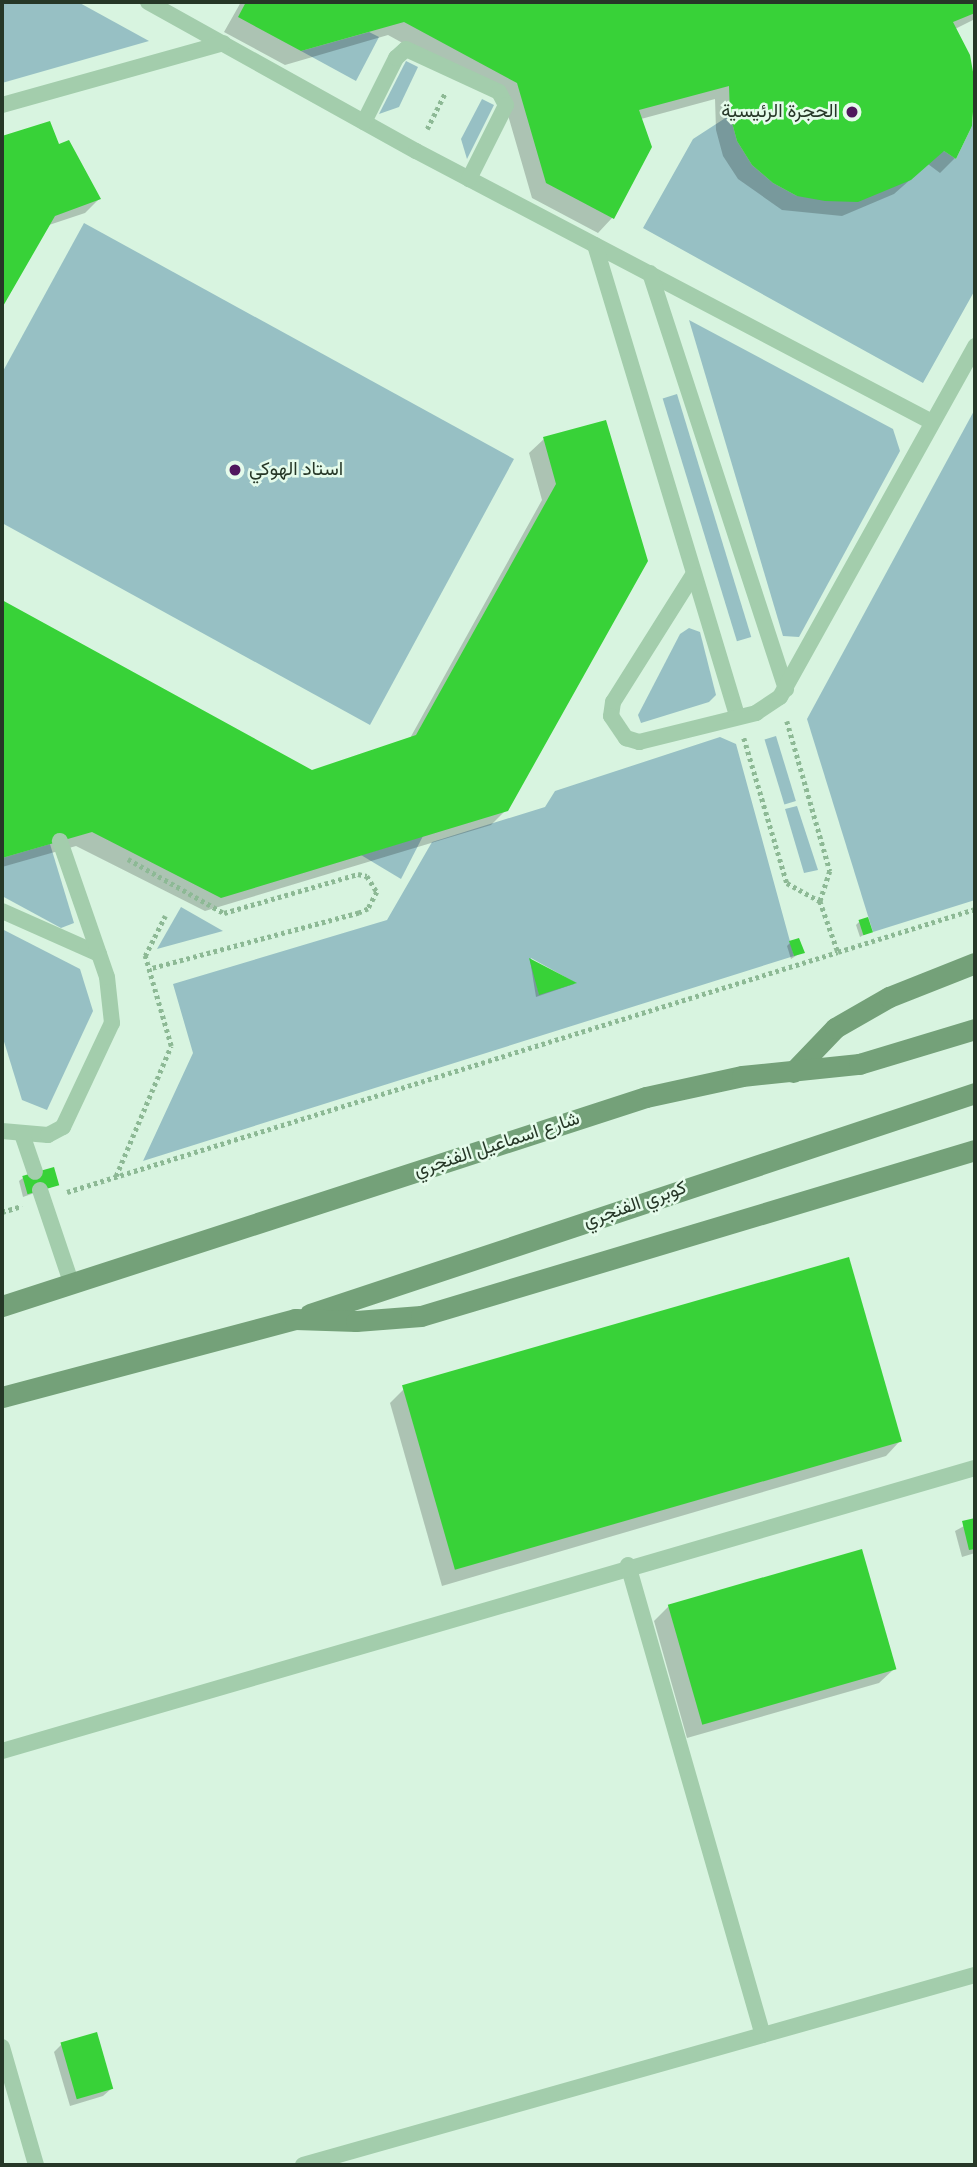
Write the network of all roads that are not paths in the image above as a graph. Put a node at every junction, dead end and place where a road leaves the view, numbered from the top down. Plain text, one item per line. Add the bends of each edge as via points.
1 (148, 2) edge
2 (224, 43) junction
3 (2, 105) edge
4 (364, 122) junction
5 (469, 179) junction
6 (595, 244) junction
7 (650, 273) junction
8 (975, 346) edge
9 (932, 422) junction
10 (694, 575) junction
11 (786, 688) junction
12 (737, 716) junction
13 (60, 841) dead end
14 (2, 911) edge
15 (99, 954) junction
16 (975, 963) edge
17 (975, 1029) edge
18 (793, 1072) junction
19 (975, 1093) edge
20 (2, 1131) edge
21 (22, 1134) junction
22 (975, 1150) edge
23 (35, 1172) dead end
24 (42, 1195) road end
25 (71, 1282) junction
26 (2, 1306) edge
27 (295, 1319) junction
28 (2, 1397) edge
29 (975, 1468) edge
30 (628, 1565) junction
31 (2, 1751) edge
32 (975, 1975) edge
33 (763, 2035) junction
34 (2, 2047) edge
35 (36, 2165) edge
36 (303, 2165) edge

1 - 2 lane
2 - 3 lane
2 - 4 lane
4 - 5 lane
4 - 5 lane via 400,52 413,48 499,92 506,105
5 - 6 lane
6 - 7 lane
6 - 10 lane
7 - 9 lane
7 - 11 lane
8 - 9 lane
9 - 11 lane
10 - 12 lane
10 - 12 lane via 613,702 611,716 616,729 639,741
11 - 12 lane via 769,707
13 - 15 lane
14 - 15 lane
15 - 21 lane via 113,1010 106,1041 63,1127 48,1135
16 - 18 main road via 889,996 835,1028
17 - 18 main road via 859,1064
18 - 25 main road, شارع اسماعيل الفنجري via 742,1076 646,1097
19 - 27 main road, كوبري الفنجري
20 - 21 lane
21 - 23 lane
22 - 27 main road via 421,1316
24 - 25 lane
25 - 26 main road, شارع اسماعيل الفنجري
27 - 28 main road
29 - 30 lane
30 - 31 lane
30 - 33 lane
32 - 33 lane
33 - 36 lane
34 - 35 lane

